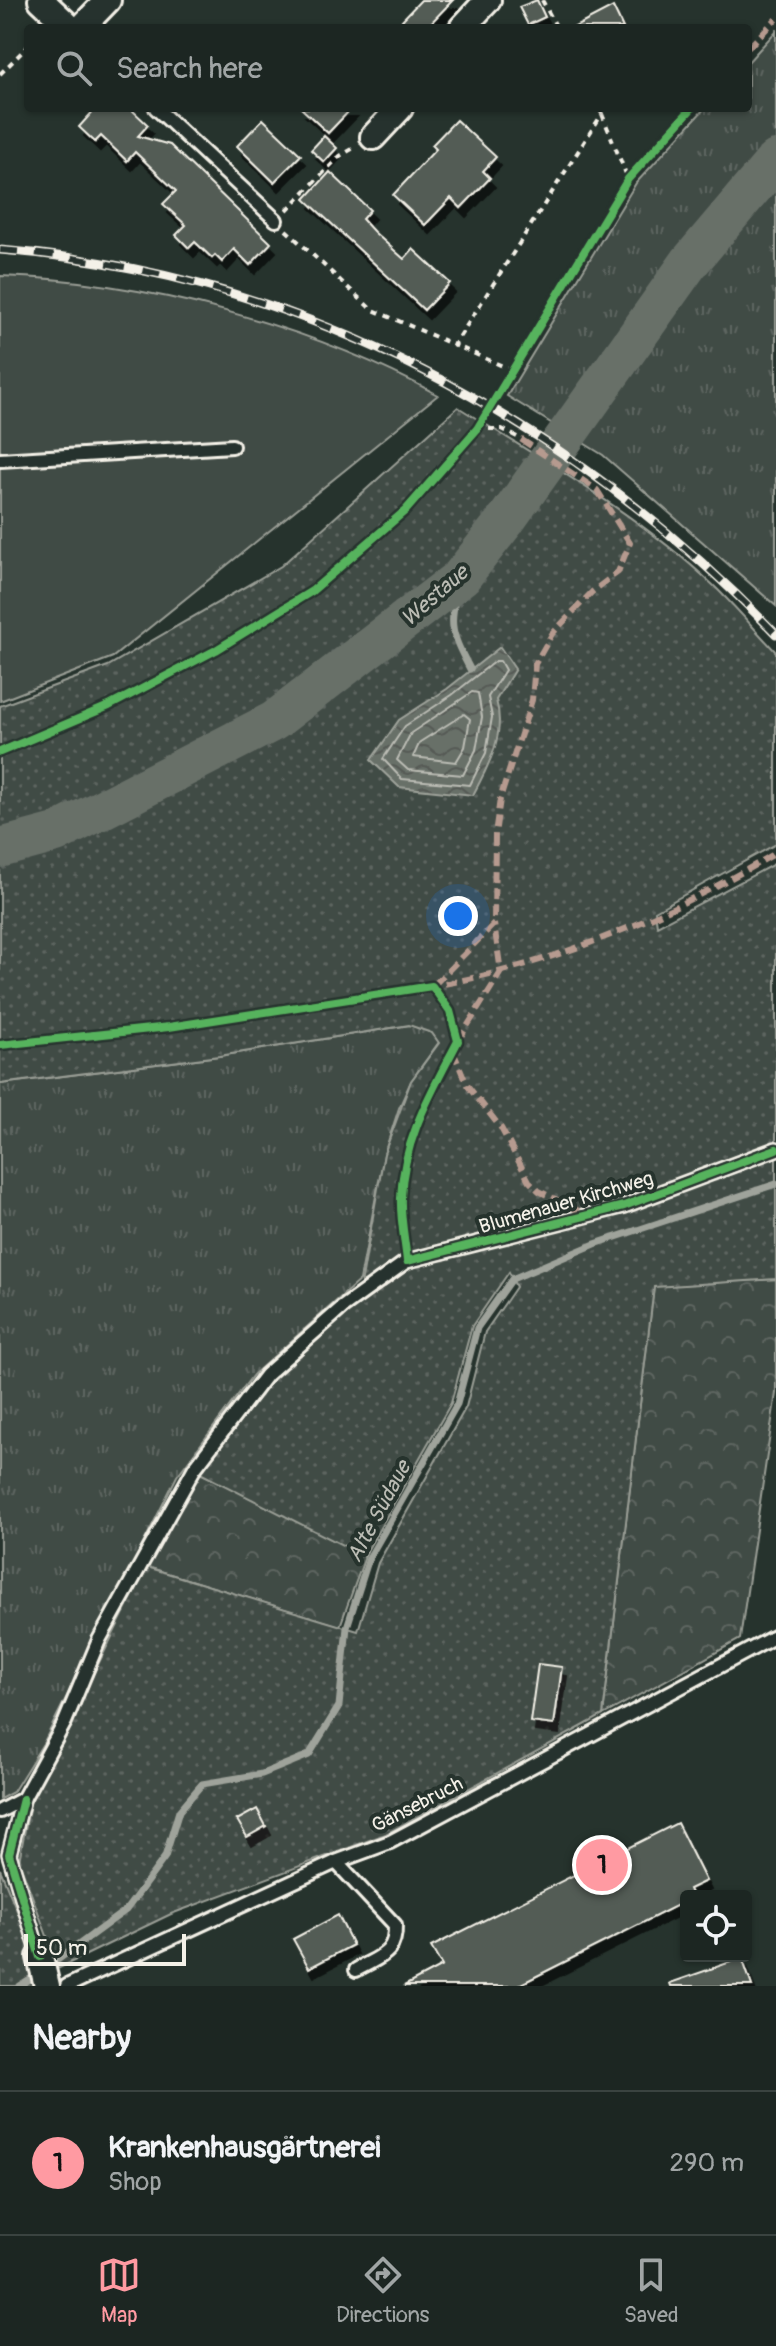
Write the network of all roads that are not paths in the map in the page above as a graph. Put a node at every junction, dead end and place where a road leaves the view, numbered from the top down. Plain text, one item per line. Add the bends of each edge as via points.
1 (41, 0) edge
2 (108, 0) edge
3 (488, 0) edge
4 (67, 24) edge
5 (85, 24) edge
6 (466, 24) edge
7 (160, 112) edge
8 (396, 112) edge
9 (373, 137) road end
10 (276, 220) road end
11 (232, 446) dead end
12 (0, 460) edge
13 (776, 1149) edge
14 (776, 1636) edge
15 (23, 1799) junction
16 (0, 1811) edge
17 (0, 1838) edge
18 (9, 1854) junction
19 (336, 1862) junction
20 (40, 1957) joint
21 (356, 1970) dead end
22 (47, 1986) edge
23 (67, 1986) edge

1 - 4 street
2 - 5 street
3 - 6 street
7 - 10 lane
8 - 9 street
11 - 12 lane
13 - 15 lane, Blumenauer Kirchweg via 624,1206 407,1261 343,1307 266,1375 194,1469 99,1640 65,1722
14 - 19 lane, Gänsebruch via 390,1842
15 - 16 lane
15 - 18 lane, Blumenauer Kirchweg
17 - 18 lane
18 - 20 lane
19 - 21 lane via 395,1925 391,1950
19 - 23 lane, Gänsebruch
20 - 22 street

